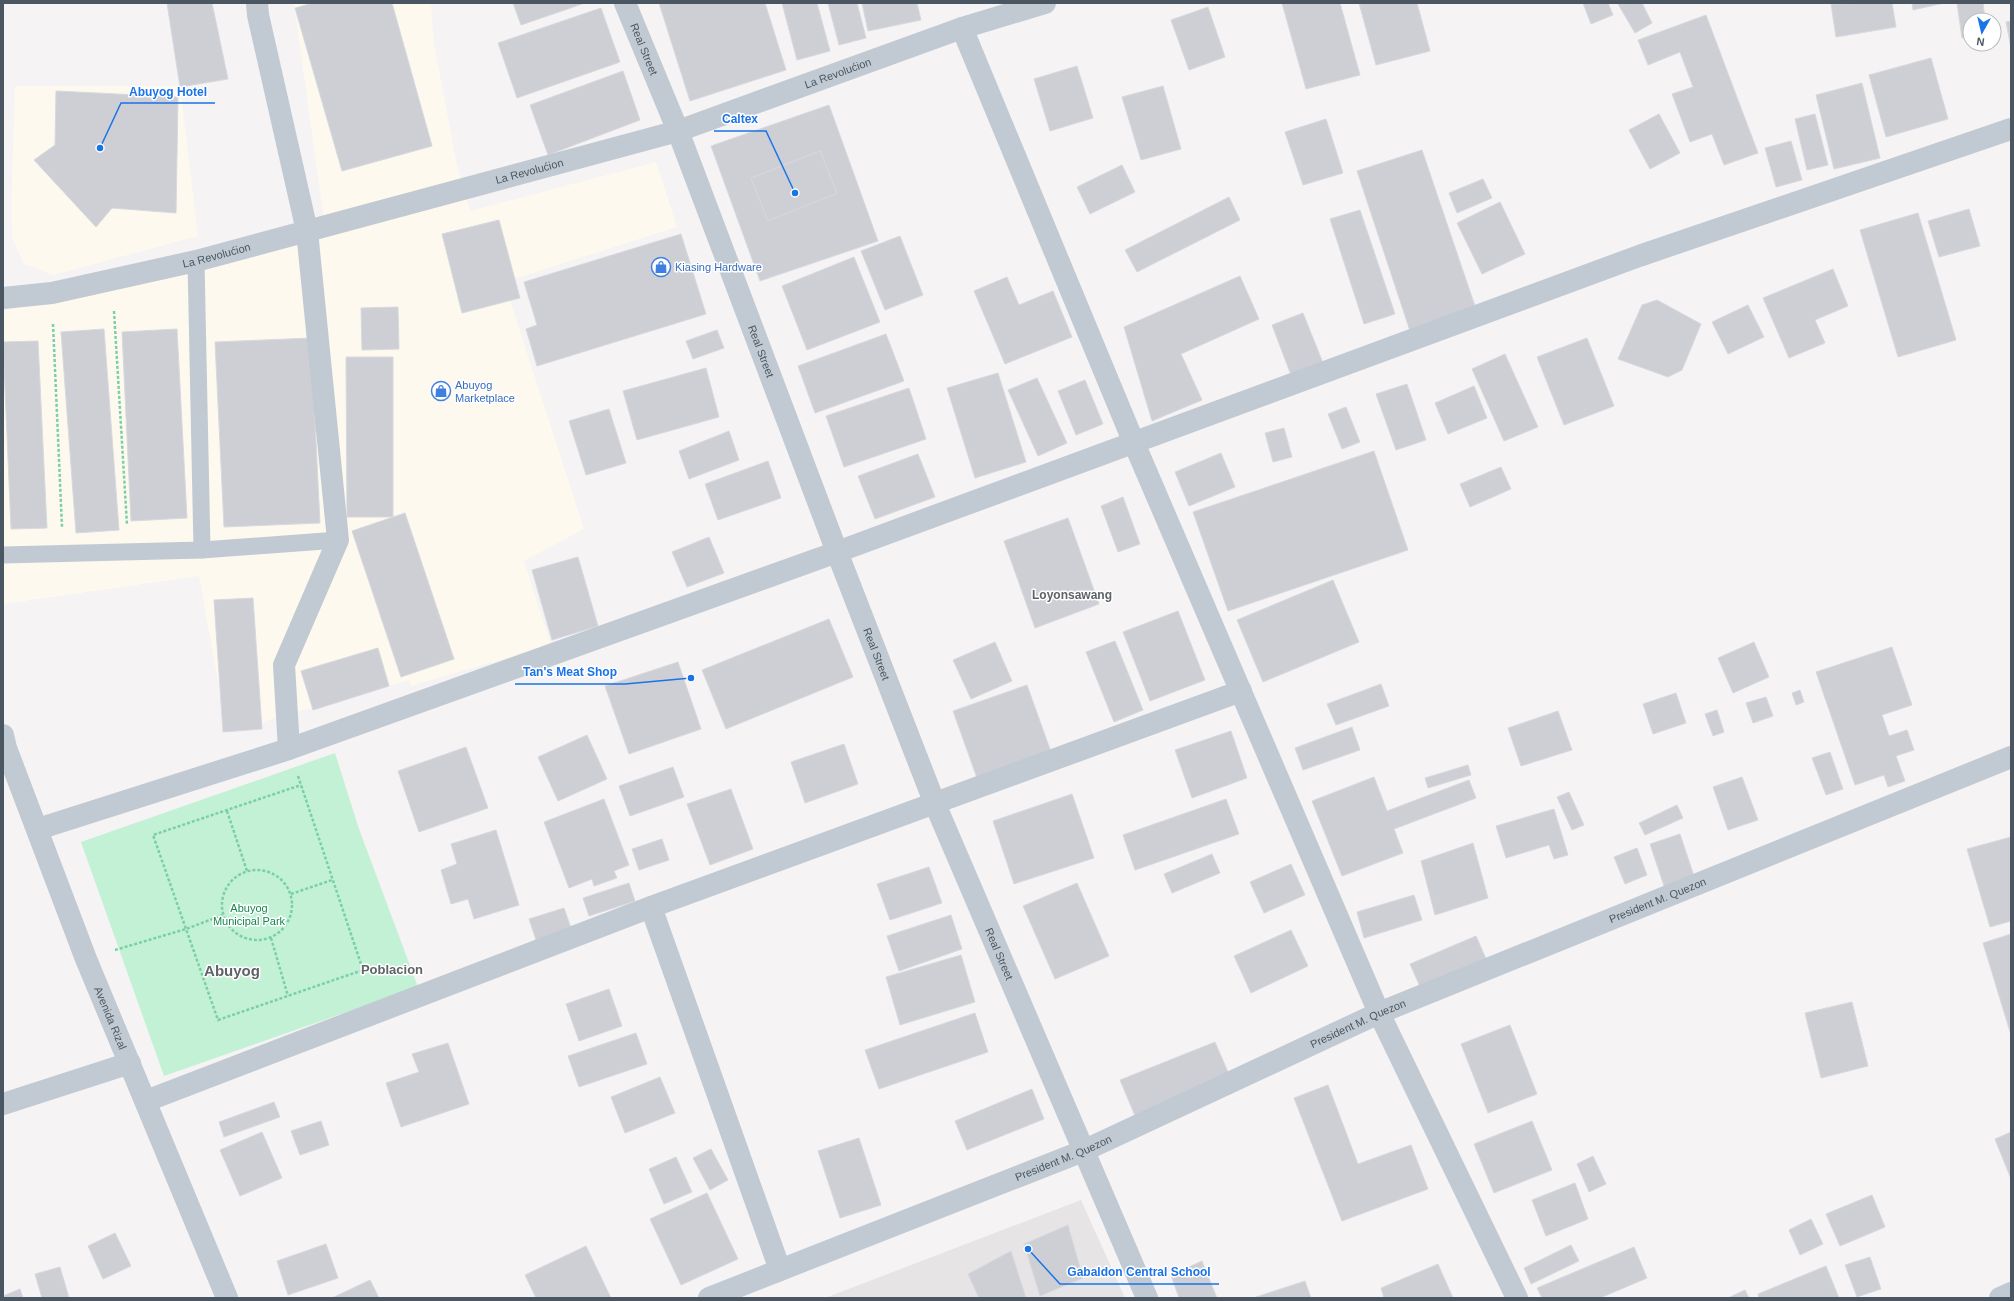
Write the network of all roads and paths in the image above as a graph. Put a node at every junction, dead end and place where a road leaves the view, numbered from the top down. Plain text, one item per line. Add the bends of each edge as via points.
1 (257, 3) edge
2 (625, 3) edge
3 (1045, 3) edge
4 (962, 28) junction
5 (2011, 129) edge
6 (678, 130) junction
7 (307, 232) junction
8 (196, 261) junction
9 (112, 280) junction
10 (52, 293) junction
11 (3, 298) edge
12 (1134, 443) junction
13 (338, 540) junction
14 (202, 550) junction
15 (129, 552) junction
16 (836, 552) junction
17 (63, 553) junction
18 (3, 555) edge
19 (1241, 691) junction
20 (4, 744) edge
21 (290, 749) junction
22 (2011, 757) edge
23 (301, 784) junction
24 (935, 804) junction
25 (226, 810) junction
26 (38, 829) junction
27 (247, 871) junction
28 (333, 880) junction
29 (291, 894) junction
30 (651, 907) junction
31 (223, 915) junction
32 (186, 929) junction
33 (271, 938) junction
34 (86, 959) junction
35 (288, 996) junction
36 (1379, 1013) junction
37 (130, 1062) junction
38 (146, 1101) junction
39 (3, 1104) edge
40 (1083, 1151) junction
41 (780, 1270) junction
42 (2011, 1293) edge
43 (227, 1298) edge
44 (709, 1298) edge
45 (1147, 1298) edge
46 (1517, 1298) edge
47 (2000, 1298) edge

1 - 7 street
2 - 6 street, Real Street
3 - 4 street, La Revolućion
4 - 6 street, La Revolućion
4 - 12 street
5 - 12 street via 1639,256
6 - 7 street, La Revolućion
6 - 16 street, Real Street
7 - 8 street, La Revolućion
7 - 13 street
8 - 9 street, La Revolućion
8 - 14 lane
9 - 10 street, La Revolućion
9 - 15 path
10 - 11 street, La Revolućion
10 - 17 path
12 - 16 street
12 - 19 street
13 - 14 lane
13 - 21 street via 284,665
14 - 15 lane
15 - 17 lane
16 - 21 street
16 - 24 street, Real Street
17 - 18 lane
19 - 24 street
19 - 36 street
20 - 26 street, Avenida Rizal
21 - 23 path
21 - 26 street
22 - 36 street, President M. Quezon
23 - 25 path
23 - 28 path
24 - 30 street
24 - 40 street, Real Street
25 - 27 path
25 - 32 path via 153,836
26 - 34 street, Avenida Rizal
27 - 29 path via 272,872 284,882
27 - 31 path via 227,885 222,898
28 - 29 path
28 - 35 path via 363,970
29 - 33 path via 291,915 282,930
30 - 38 street
30 - 41 street
31 - 32 path
31 - 33 path via 230,928 245,938
32 - 34 path
32 - 35 path via 218,1020
33 - 35 path
34 - 37 street, Avenida Rizal
36 - 40 street, President M. Quezon
36 - 46 street
37 - 38 street, Avenida Rizal
37 - 39 street
38 - 43 street, Avenida Rizal
40 - 41 street, President M. Quezon
40 - 45 street, Real Street
41 - 44 street, President M. Quezon
42 - 47 street

